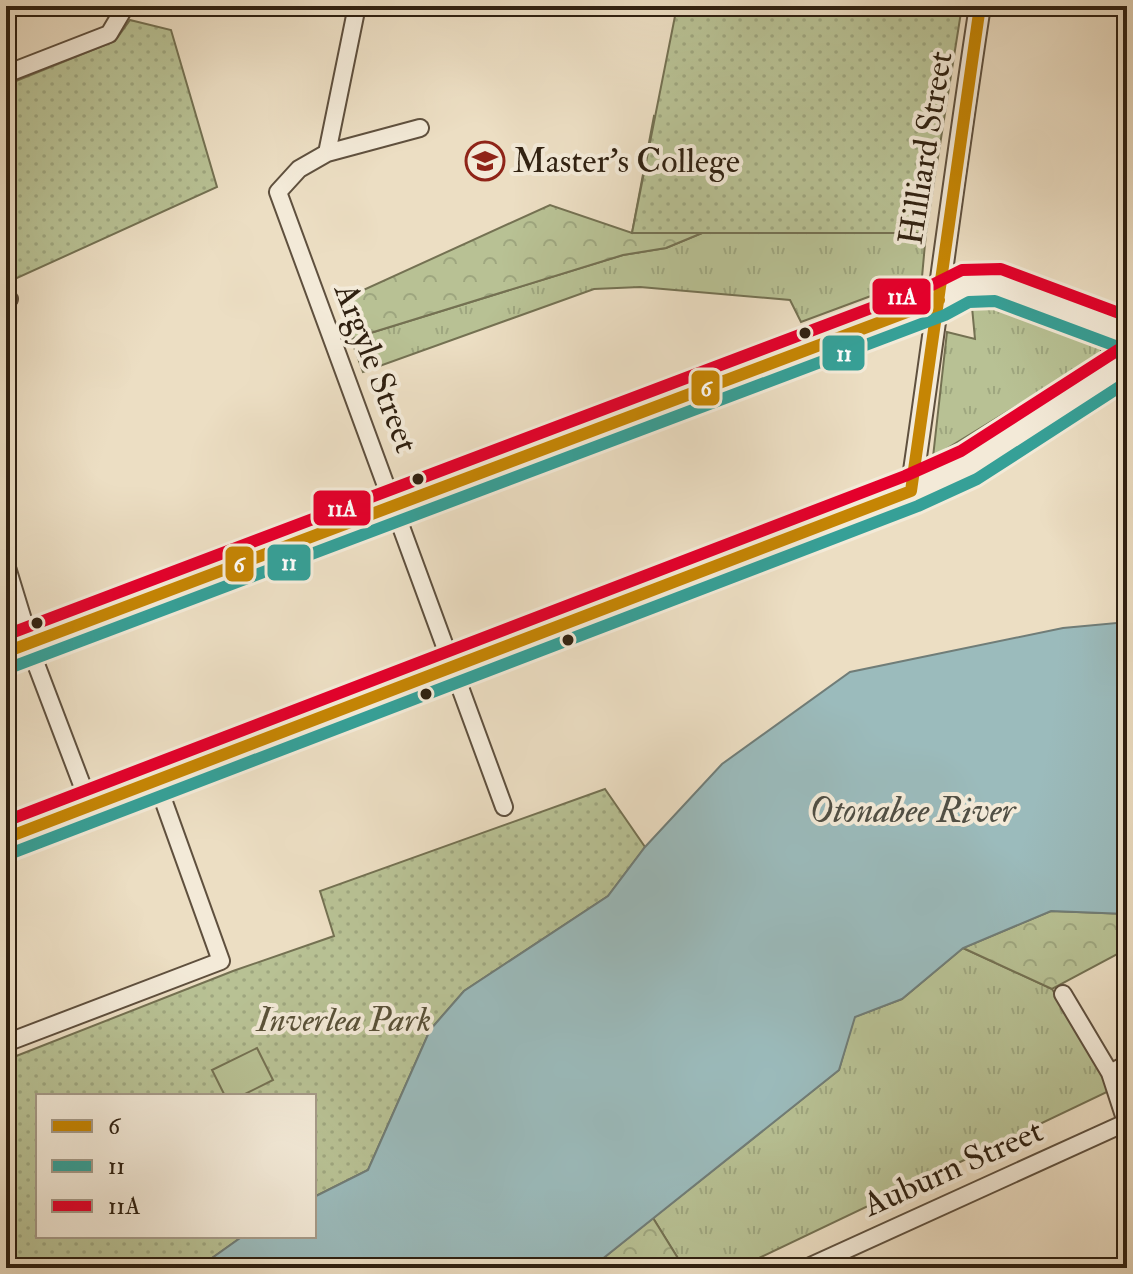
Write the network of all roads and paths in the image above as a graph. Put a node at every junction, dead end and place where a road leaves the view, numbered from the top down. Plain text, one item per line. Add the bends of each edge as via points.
1 (120, 6) edge
2 (357, 6) edge
3 (980, 6) edge
4 (1123, 6) edge
5 (1127, 13) edge
6 (6, 74) edge
7 (420, 128) dead end
8 (327, 153) junction
9 (939, 300) junction
10 (1120, 331) edge
11 (1127, 363) edge
12 (1105, 376) junction
13 (911, 491) junction
14 (395, 506) junction
15 (6, 571) edge
16 (28, 643) junction
17 (6, 652) edge
18 (454, 668) junction
19 (156, 780) junction
20 (90, 806) junction
21 (504, 807) dead end
22 (6, 838) edge
23 (1063, 994) dead end
24 (6, 1043) edge
25 (1127, 1064) edge
26 (1110, 1073) junction
27 (1126, 1124) edge
28 (806, 1268) edge

1 - 6 street via 122,12 109,34
2 - 8 street
3 - 9 street, Hilliard Street
4 - 5 street
7 - 8 street, Argyle Street
8 - 14 street, Argyle Street via 299,169 278,192
9 - 10 main road via 965,286 998,285
9 - 13 street, Hilliard Street
9 - 14 main road
10 - 12 main road
11 - 12 main road
12 - 13 main road via 969,465
13 - 18 main road
14 - 16 main road
14 - 18 street, Argyle Street
15 - 16 street
16 - 17 main road
16 - 20 street
18 - 19 main road
18 - 21 street, Argyle Street
19 - 20 main road
19 - 24 street via 221,961
20 - 22 main road
23 - 26 street
25 - 26 street
26 - 27 street
27 - 28 street, Auburn Street

